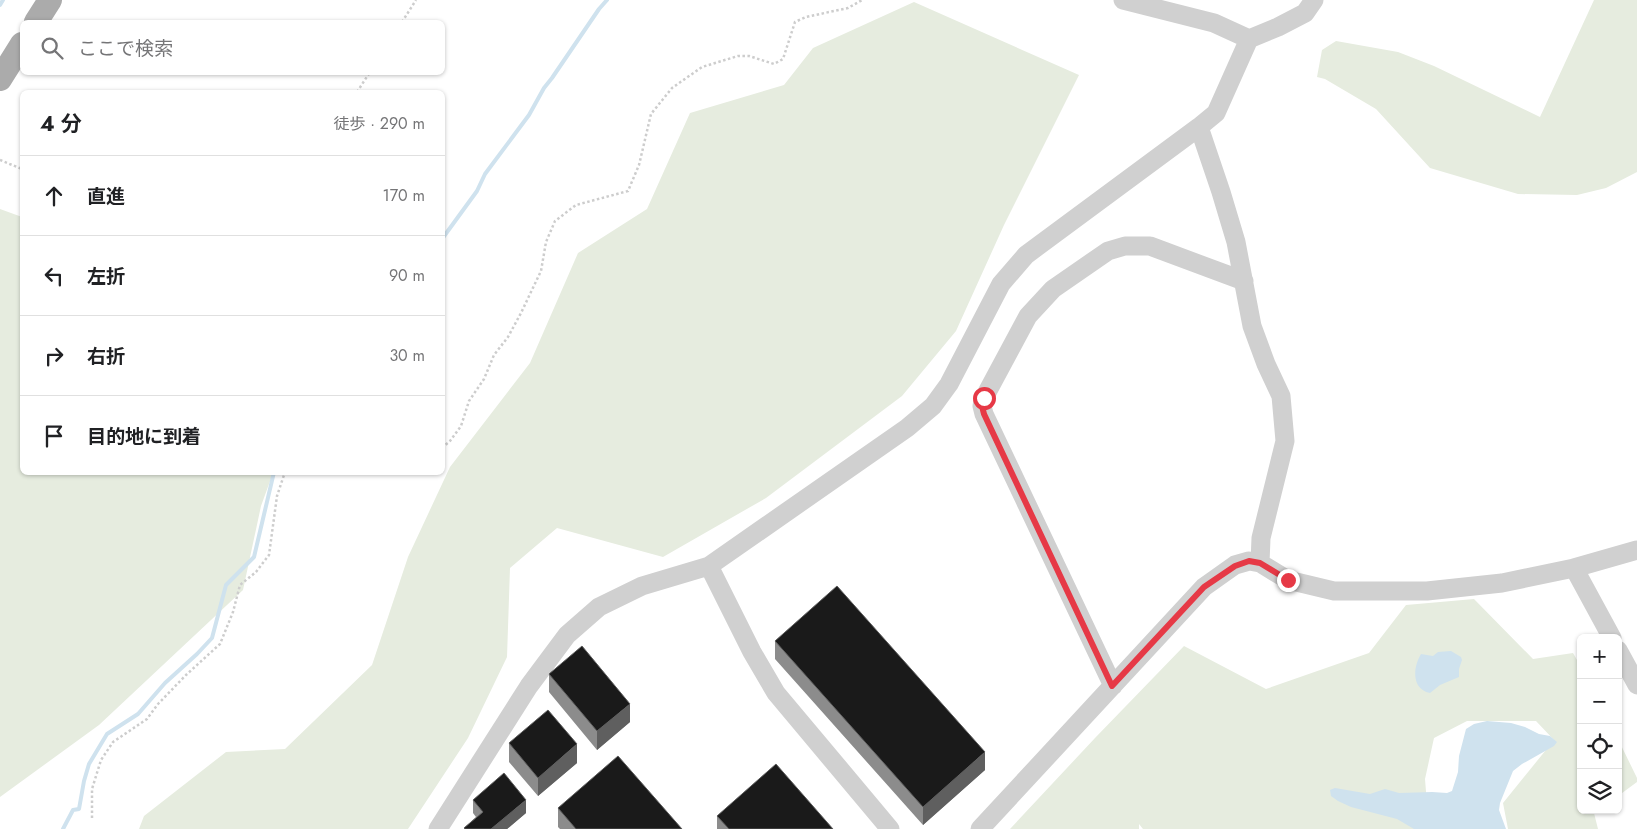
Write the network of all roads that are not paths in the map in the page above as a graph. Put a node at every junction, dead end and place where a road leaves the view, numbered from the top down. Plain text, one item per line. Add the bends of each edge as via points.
1 (50, 0) edge
2 (1123, 0) edge
3 (1314, 0) edge
4 (37, 20) edge
5 (1249, 39) junction
6 (20, 47) edge
7 (0, 79) edge
8 (1198, 128) junction
9 (1244, 281) junction
10 (1636, 551) edge
11 (1260, 563) junction
12 (709, 566) junction
13 (1574, 568) junction
14 (1610, 634) edge
15 (1622, 657) edge
16 (1637, 685) edge
17 (1112, 686) junction
18 (438, 829) edge
19 (890, 829) edge
20 (980, 829) edge

1 - 4 main road
2 - 5 street via 1214,23
3 - 5 street via 1305,13
5 - 8 street via 1216,113
6 - 7 main road
8 - 9 street via 1221,192
8 - 12 street via 1026,256 1001,284 949,384 933,406
9 - 11 street via 1252,326 1281,396 1285,441 1261,538
9 - 17 street via 1150,246 1125,246 1108,251 1053,289 1028,316 984,398 984,414
10 - 13 street
11 - 13 street via 1288,580 1334,591 1427,591 1502,583
11 - 17 street via 1249,561 1235,566 1204,587
12 - 18 street via 642,586 599,607 567,635 529,686
12 - 19 street via 776,693
13 - 14 street
15 - 16 street
17 - 20 street

